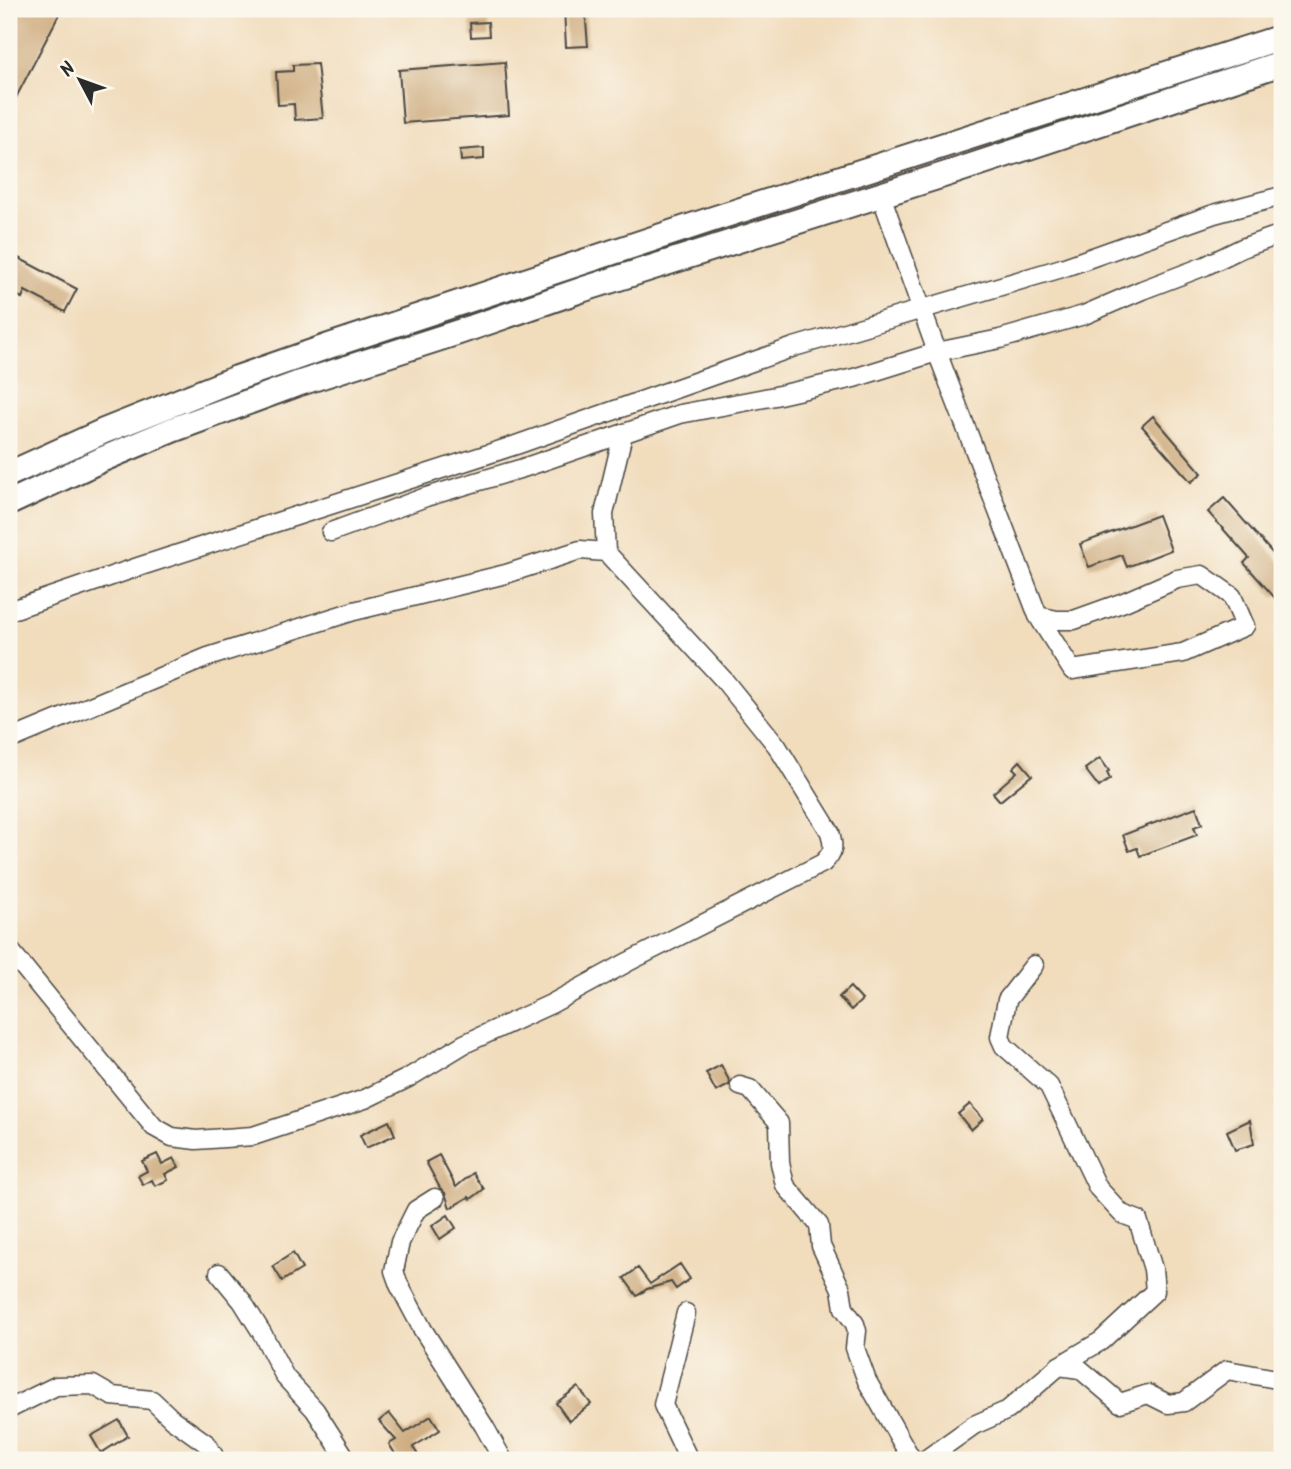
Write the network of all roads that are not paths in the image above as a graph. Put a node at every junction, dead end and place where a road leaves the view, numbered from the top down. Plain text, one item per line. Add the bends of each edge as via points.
1 (1282, 37) edge
2 (1282, 63) edge
3 (881, 194) junction
4 (1282, 196) edge
5 (1282, 234) edge
6 (923, 310) junction
7 (937, 352) junction
8 (623, 434) junction
9 (9, 474) edge
10 (9, 503) edge
11 (331, 532) dead end
12 (606, 552) junction
13 (9, 611) edge
14 (1038, 616) junction
15 (9, 740) edge
16 (9, 949) edge
17 (1034, 965) dead end
18 (740, 1086) dead end
19 (435, 1198) dead end
20 (219, 1273) dead end
21 (686, 1313) dead end
22 (1059, 1366) junction
23 (1282, 1380) edge
24 (9, 1409) edge
25 (216, 1460) edge
26 (347, 1460) edge
27 (503, 1460) edge
28 (689, 1460) edge
29 (912, 1460) edge
30 (925, 1460) edge

1 - 9 highway via 329,346 128,421
2 - 3 highway
3 - 6 street
3 - 10 highway via 284,388 114,454
4 - 6 street
5 - 7 street via 1084,315
6 - 7 street
6 - 13 street via 794,347 503,449
7 - 8 street via 854,378 680,414
7 - 14 street
8 - 11 street via 426,496
8 - 12 street via 604,514
12 - 15 street via 580,550 354,611 208,657
12 - 16 street via 723,678 777,746 830,832 832,854 823,863 579,990 464,1044 387,1089 253,1136 196,1140 172,1137 154,1127
14 - 14 street via 1072,670 1183,653 1245,626 1232,596 1202,575 1177,579 1074,620
17 - 22 street via 1007,1000 1000,1037 1004,1046 1049,1086 1098,1188 1122,1214 1138,1220 1155,1291 1101,1341
18 - 29 street via 750,1089 779,1123 785,1185 819,1225 821,1246 841,1289 844,1308 855,1324 855,1349 867,1381
19 - 27 street via 416,1210 400,1242 394,1271 423,1330
20 - 26 street via 243,1301 285,1377 315,1410
21 - 28 street via 663,1405
22 - 23 street via 1080,1368 1120,1402 1148,1394 1168,1404 1184,1402 1227,1370
22 - 30 street via 1008,1409 974,1425
24 - 25 street via 56,1386 93,1385 112,1396 152,1400 207,1444

